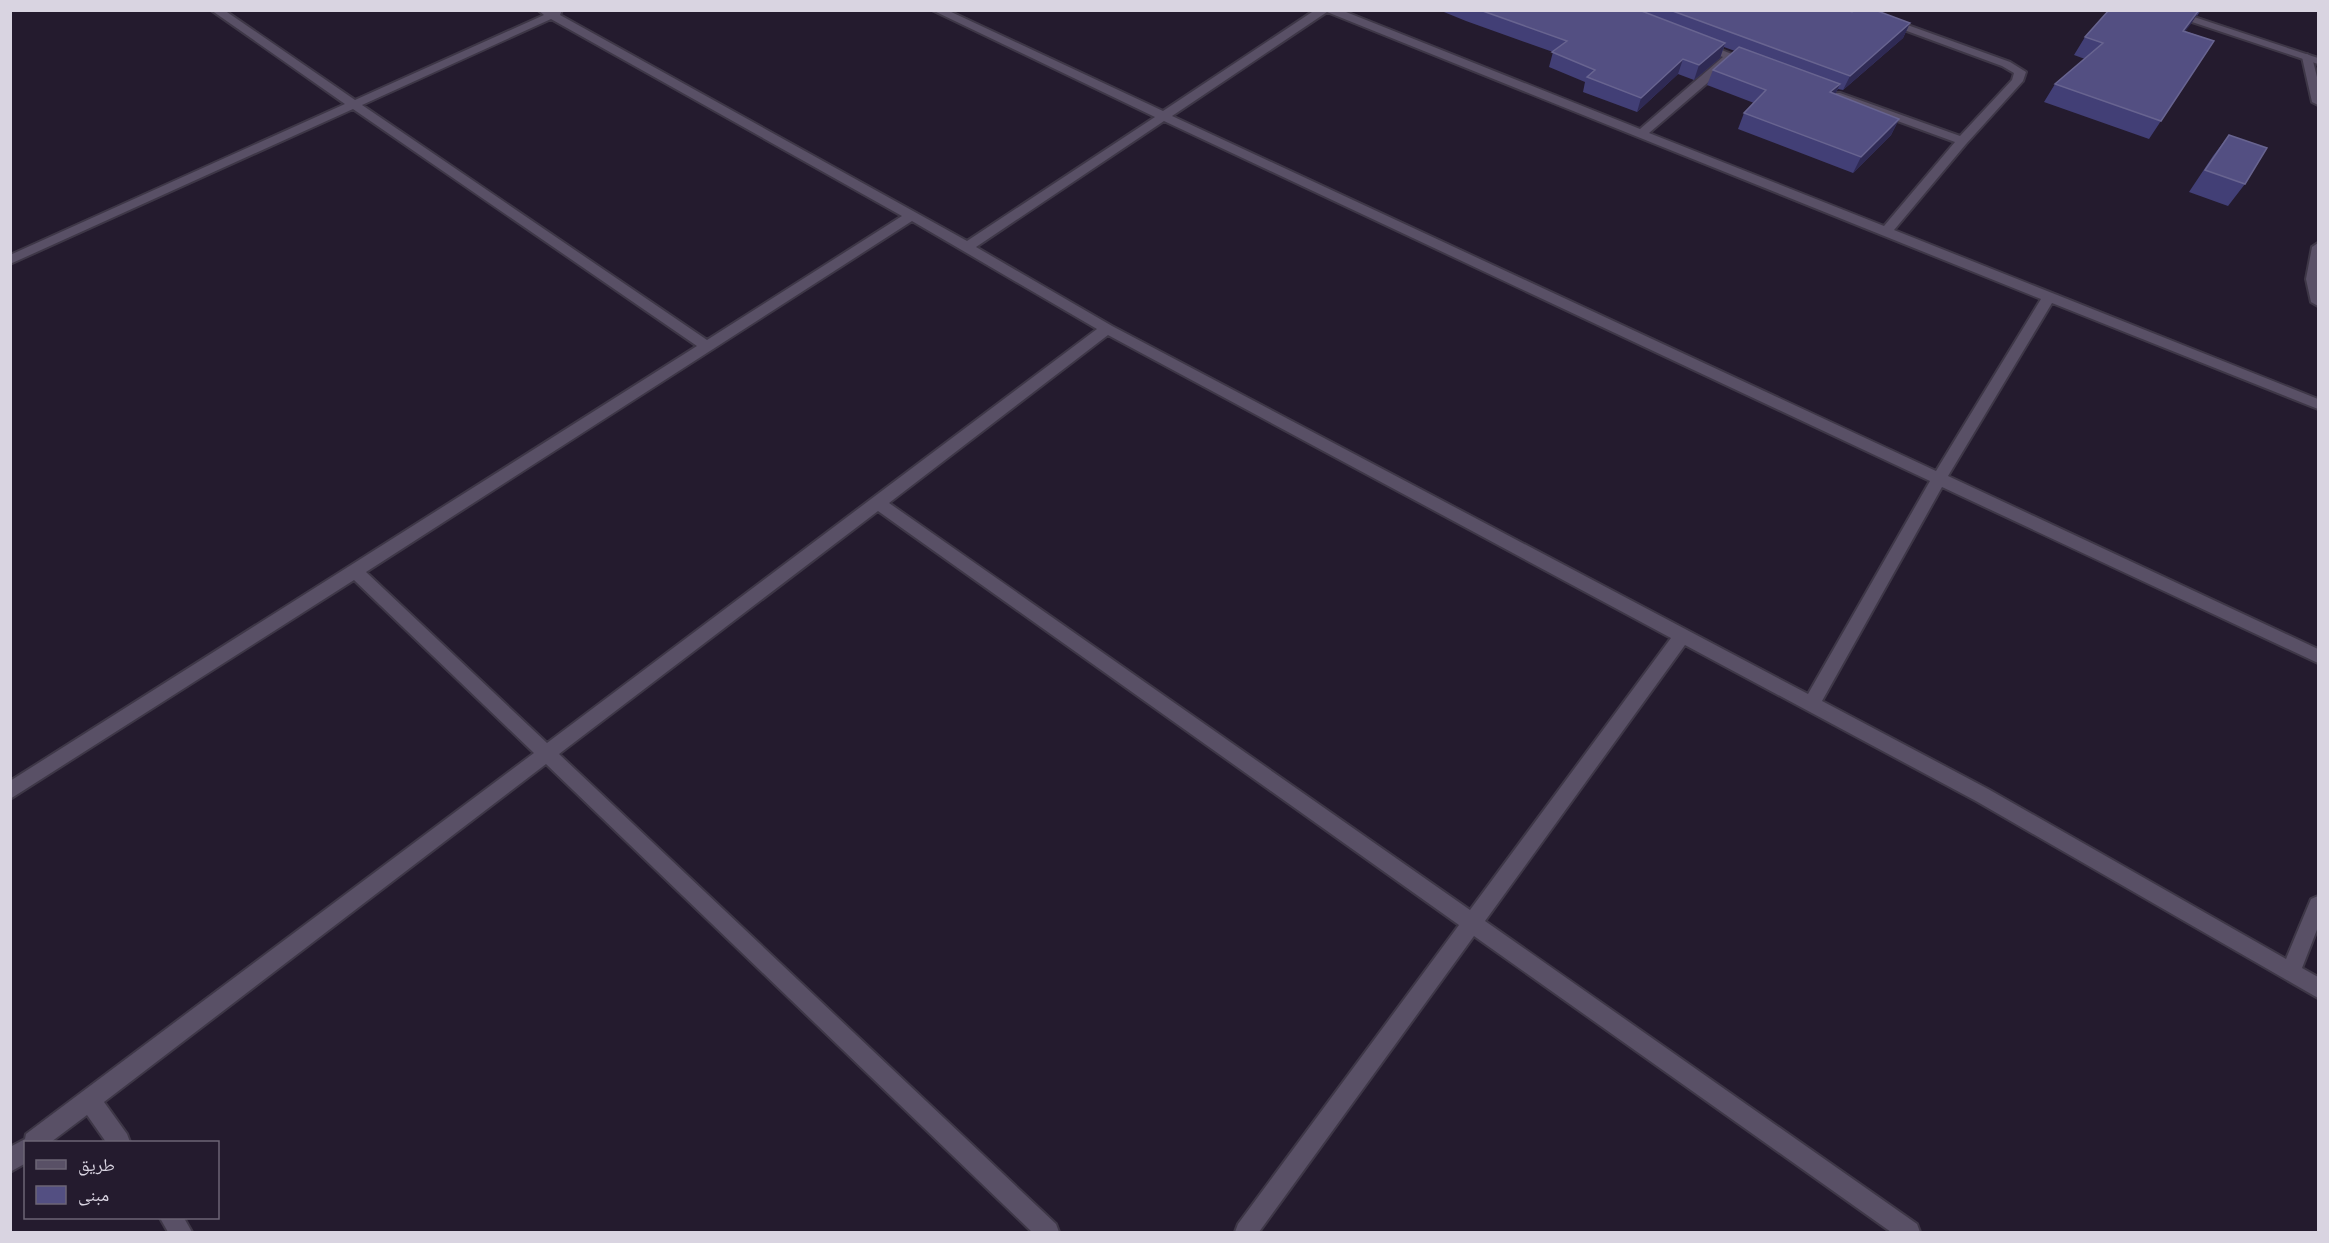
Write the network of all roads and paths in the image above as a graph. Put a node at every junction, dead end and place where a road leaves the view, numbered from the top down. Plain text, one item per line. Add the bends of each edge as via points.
1 (216, 10) edge
2 (937, 10) edge
3 (1323, 10) edge
4 (1330, 10) edge
5 (1855, 10) edge
6 (2161, 10) edge
7 (552, 12) edge
8 (1690, 41) edge
9 (1731, 56) junction
10 (2313, 59) edge
11 (1764, 68) edge
12 (1819, 89) edge
13 (2319, 102) edge
14 (353, 104) junction
15 (1163, 117) junction
16 (1641, 134) junction
17 (1962, 141) junction
18 (911, 216) junction
19 (1886, 232) junction
20 (967, 247) junction
21 (2319, 247) edge
22 (10, 260) edge
23 (2049, 297) junction
24 (2319, 302) edge
25 (1107, 329) junction
26 (707, 346) junction
27 (2319, 404) edge
28 (1939, 478) junction
29 (878, 503) junction
30 (355, 571) junction
31 (1682, 636) junction
32 (2319, 656) edge
33 (1810, 705) junction
34 (547, 753) junction
35 (10, 791) edge
36 (2319, 905) edge
37 (1471, 924) junction
38 (2290, 972) junction
39 (2319, 988) edge
40 (90, 1100) junction
41 (37, 1141) edge
42 (118, 1141) edge
43 (24, 1150) edge
44 (10, 1161) edge
45 (172, 1219) edge
46 (181, 1233) edge
47 (1048, 1233) edge
48 (1246, 1233) edge
49 (1909, 1233) edge

1 - 14 street
2 - 15 street
3 - 15 street
4 - 16 street
5 - 17 street via 2006,63 2020,72 2017,81
6 - 10 street
7 - 14 street
7 - 18 street
8 - 9 street
9 - 11 street
9 - 16 street
10 - 13 street
12 - 17 street
14 - 22 street
14 - 26 street
15 - 20 street
15 - 28 street
16 - 19 street
17 - 19 street
18 - 20 street
18 - 26 street
19 - 23 street
20 - 25 street
21 - 24 street via 2313,279
23 - 27 street
23 - 28 street
25 - 29 street
25 - 31 street
26 - 30 street
28 - 32 street
28 - 33 street
29 - 34 street
29 - 37 street
30 - 34 street
30 - 35 street
31 - 33 street
31 - 37 street
33 - 38 street via 1982,795
34 - 40 street
34 - 47 street
36 - 38 street
37 - 48 street
37 - 49 street
38 - 39 street
40 - 41 street
40 - 42 street
43 - 44 street
45 - 46 street

